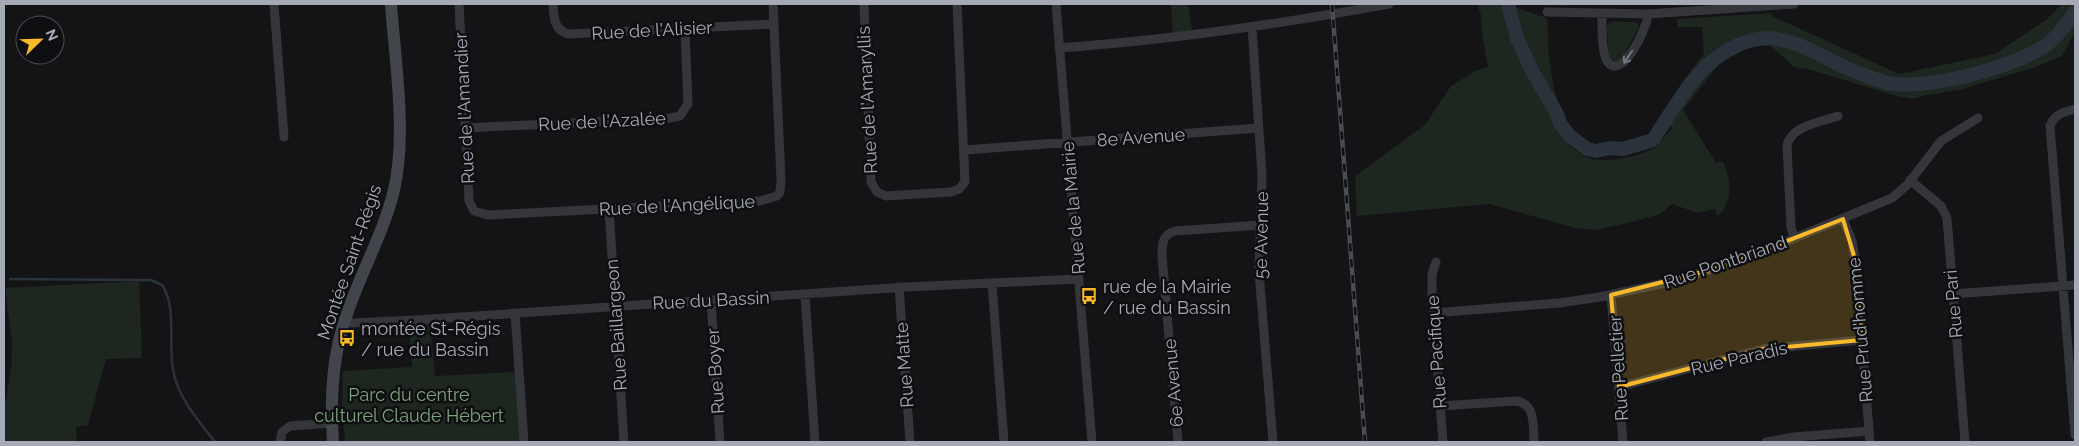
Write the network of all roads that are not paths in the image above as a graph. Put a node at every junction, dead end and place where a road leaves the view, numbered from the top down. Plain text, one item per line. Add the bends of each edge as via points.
1 (274, 4) edge
2 (390, 4) edge
3 (459, 4) edge
4 (553, 4) edge
5 (773, 4) edge
6 (864, 4) edge
7 (957, 4) edge
8 (1056, 4) edge
9 (1389, 4) edge
10 (1794, 4) edge
11 (1718, 6) edge
12 (1547, 12) dead end
13 (1602, 13) junction
14 (1648, 14) junction
15 (774, 24) junction
16 (1252, 27) junction
17 (684, 29) junction
18 (1060, 48) junction
19 (2075, 109) edge
20 (1838, 116) dead end
21 (1978, 118) dead end
22 (465, 128) junction
23 (1259, 128) junction
24 (284, 136) dead end
25 (1068, 142) junction
26 (964, 150) junction
27 (1910, 180) junction
28 (609, 209) junction
29 (474, 211) joint
30 (1843, 219) junction
31 (1261, 225) junction
32 (1794, 238) junction
33 (1436, 262) dead end
34 (1078, 279) junction
35 (992, 282) junction
36 (2075, 285) edge
37 (2063, 286) junction
38 (899, 288) junction
39 (805, 294) junction
40 (1953, 294) junction
41 (1611, 295) junction
42 (711, 301) junction
43 (615, 306) junction
44 (515, 313) junction
45 (1433, 313) junction
46 (344, 322) junction
47 (1862, 340) junction
48 (1619, 387) junction
49 (1440, 406) junction
50 (332, 423) junction
51 (1869, 431) junction
52 (2075, 435) edge
53 (280, 442) edge
54 (334, 442) edge
55 (524, 442) edge
56 (624, 442) edge
57 (720, 442) edge
58 (815, 442) edge
59 (910, 442) edge
60 (1004, 442) edge
61 (1092, 442) edge
62 (1178, 442) edge
63 (1273, 442) edge
64 (1443, 442) edge
65 (1534, 442) edge
66 (1623, 442) edge
67 (1766, 442) edge
68 (1870, 442) edge
69 (1965, 442) edge

1 - 24 street
2 - 46 street, Montée Saint-Régis via 398,103 398,169 385,222
3 - 22 street, Rue de l'Amandier
4 - 17 street, Rue de l'Alisier via 555,25 568,34
5 - 15 street, Rue de l'Angélique
6 - 26 street, Rue de l'Amaryllis via 871,182 874,189 886,196 955,191 964,182
7 - 26 street, Rue de l'Amaryllis
8 - 18 street, Rue de la Mairie
9 - 16 street
10 - 11 street
11 - 14 street
12 - 13 street
13 - 14 street
14 -> 13 street via 1647,23 1635,45 1625,62 1618,66 1605,58
15 - 17 street, Rue de l'Alisier
15 - 28 street, Rue de l'Angélique via 781,180 777,196 760,201
16 - 18 street via 1145,42
16 - 23 street, 5e Avenue
17 - 22 street, Rue de l'Azalée via 688,104 680,116
18 - 25 street, Rue de la Mairie
19 - 37 street via 2053,118 2050,126
20 - 32 street via 1795,132 1788,142
21 - 27 street, Rue Pontbriand via 1940,141
22 - 29 street, Rue de l'Amandier via 469,201
23 - 25 street, 8e Avenue
23 - 31 street, 5e Avenue
25 - 26 street, 8e Avenue
25 - 34 street, Rue de la Mairie
27 - 30 street, Rue Pontbriand via 1892,198
27 - 40 street, Rue Pari via 1941,206 1945,214
28 - 29 street, Rue de l'Angélique via 488,215
28 - 43 street, Rue Baillargeon
30 - 32 street, Rue Pontbriand
30 - 47 street, Rue Prud'homme via 1854,254
31 - 62 street, 6e Avenue via 1180,230 1166,235 1162,245
31 - 63 street, 5e Avenue via 1259,272
32 - 41 street, Rue Pontbriand via 1704,273
33 - 45 street, Rue Pacifique via 1432,282
34 - 35 street, Rue du Bassin
34 - 61 street, Rue de la Mairie
35 - 38 street, Rue du Bassin
35 - 60 street
36 - 37 street
37 - 40 street
37 - 52 street
38 - 39 street, Rue du Bassin
38 - 59 street, Rue Matte
39 - 42 street, Rue du Bassin
39 - 58 street
40 - 69 street, Rue Pari
41 - 45 street, Rue Pontbriand via 1549,304
41 - 48 street, Rue Pelletier
42 - 43 street, Rue du Bassin
42 - 57 street, Rue Boyer
43 - 44 street, Rue du Bassin
43 - 56 street, Rue Baillargeon
44 - 46 street, Rue du Bassin
44 - 55 street
45 - 49 street, Rue Pacifique
46 - 50 street, Montée Saint-Régis via 334,368
47 - 48 street, Rue Paradis via 1763,349
47 - 51 street, Rue Prud'homme
48 - 66 street, Rue Pelletier
49 - 64 street, Rue Pacifique
49 - 65 street via 1522,402 1531,413
50 - 53 street via 288,427 282,432
50 - 54 street, Montée Saint-Régis
51 - 67 street
51 - 68 street, Rue Prud'homme

